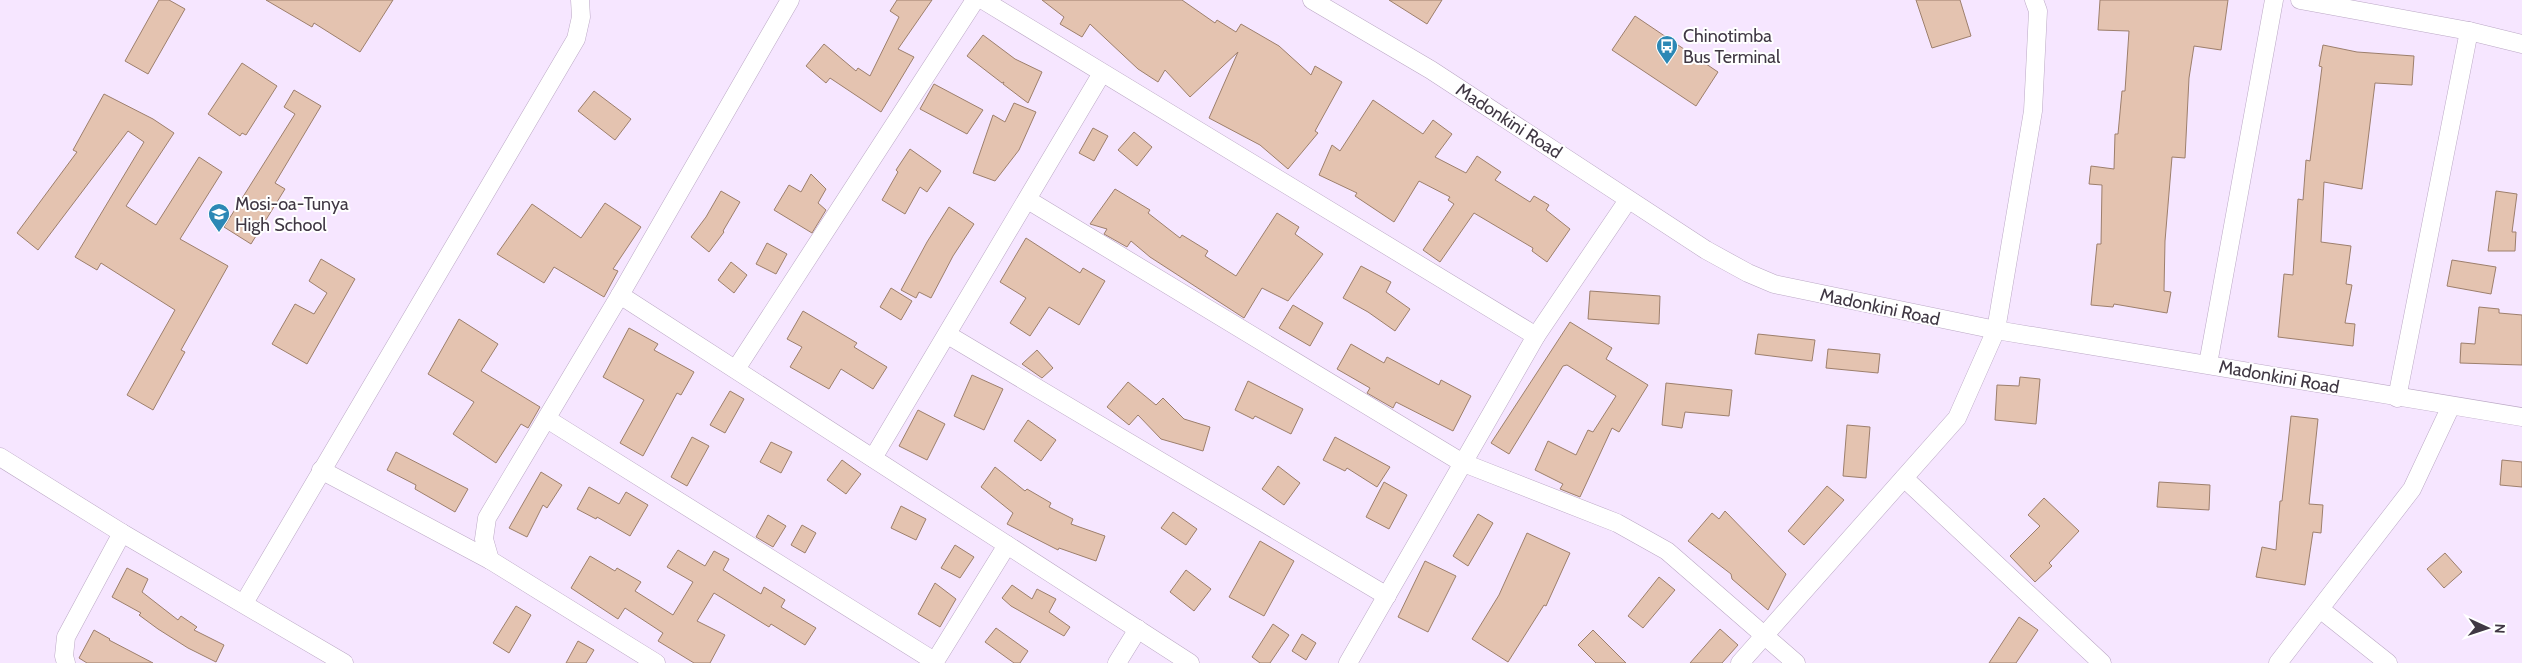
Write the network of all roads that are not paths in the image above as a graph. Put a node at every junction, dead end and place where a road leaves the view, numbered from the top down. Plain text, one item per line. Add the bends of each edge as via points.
1 (580, 0) edge
2 (790, 0) edge
3 (975, 0) edge
4 (983, 0) edge
5 (1312, 0) edge
6 (2034, 0) edge
7 (2274, 0) edge
8 (2300, 0) edge
9 (2469, 31) junction
10 (2522, 44) edge
11 (1102, 73) junction
12 (1028, 200) junction
13 (1628, 200) junction
14 (620, 295) junction
15 (1996, 330) junction
16 (948, 335) junction
17 (1536, 336) junction
18 (2208, 364) junction
19 (736, 369) junction
20 (2397, 398) junction
21 (2451, 406) junction
22 (2522, 417) edge
23 (547, 419) junction
24 (0, 457) edge
25 (873, 458) junction
26 (1461, 462) junction
27 (321, 470) junction
28 (1904, 478) junction
29 (122, 533) junction
30 (1008, 545) junction
31 (490, 560) junction
32 (1387, 596) junction
33 (244, 603) junction
34 (2320, 609) junction
35 (1138, 629) junction
36 (1763, 635) junction
37 (934, 662) edge
38 (66, 663) edge
39 (344, 663) edge
40 (656, 663) edge
41 (1117, 663) edge
42 (1190, 663) edge
43 (1348, 663) edge
44 (1740, 663) edge
45 (1796, 663) edge
46 (2102, 663) edge
47 (2278, 663) edge
48 (2388, 663) edge

1 - 27 street via 581,17 576,39
2 - 14 street
3 - 19 street
4 - 11 street
5 - 13 street, Madonkini Road via 1431,70
6 - 15 street via 2038,11 2033,111
7 - 18 street
8 - 9 street
9 - 10 street
9 - 20 street
11 - 12 street
11 - 17 street
12 - 16 street
12 - 26 street
13 - 15 street, Madonkini Road via 1706,250 1748,274 1774,284
13 - 17 street
14 - 19 street
14 - 23 street
15 - 18 street, Madonkini Road
15 - 28 street via 1956,418
16 - 25 street
16 - 32 street
17 - 26 street
18 - 20 street, Madonkini Road
19 - 25 street
20 - 21 street, Madonkini Road
21 - 22 street, Madonkini Road
21 - 34 street via 2412,489
23 - 31 street via 487,518 484,539
23 - 37 street
24 - 29 street
25 - 30 street
26 - 32 street
26 - 36 street via 1617,523 1667,550
27 - 31 street
27 - 33 street
28 - 36 street
28 - 46 street
29 - 33 street
29 - 38 street via 66,637
30 - 35 street
30 - 37 street
31 - 40 street
32 - 43 street
33 - 39 street
34 - 47 street
34 - 48 street
35 - 41 street
35 - 42 street
36 - 44 street
36 - 45 street

